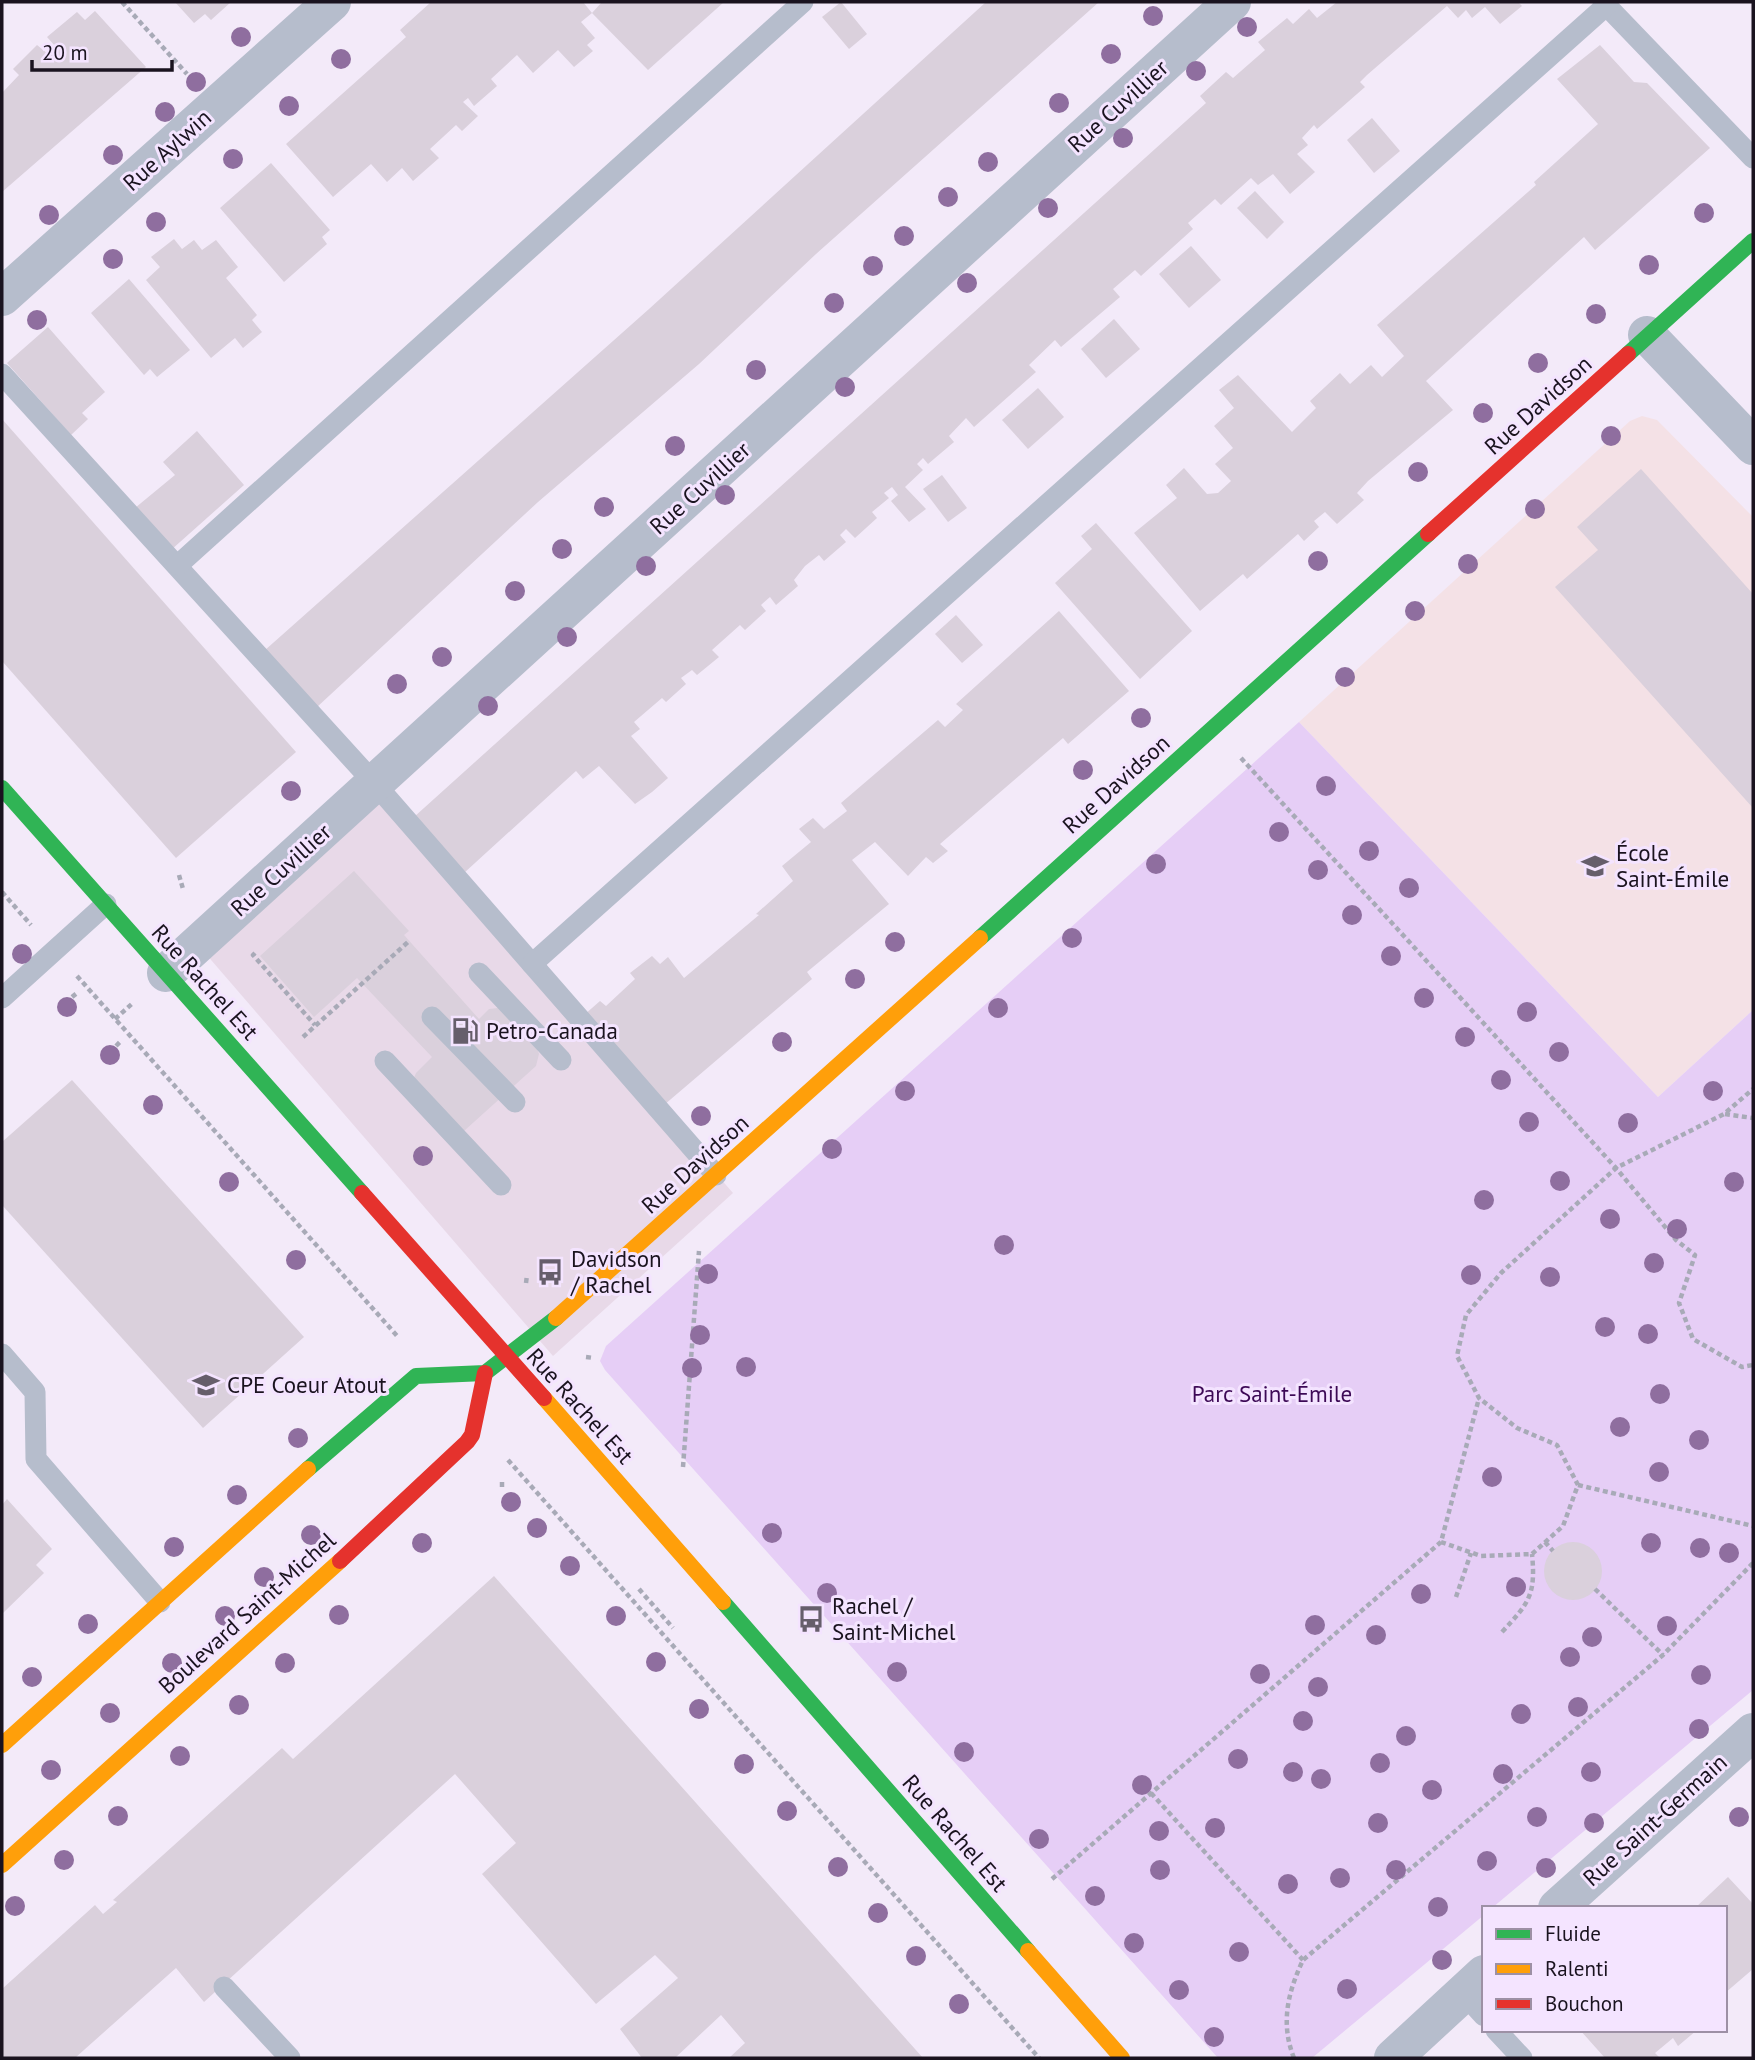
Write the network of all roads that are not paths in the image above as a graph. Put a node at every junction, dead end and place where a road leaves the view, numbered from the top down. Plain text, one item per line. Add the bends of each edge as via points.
1 (332, 2) edge
2 (803, 2) edge
3 (1232, 2) edge
4 (1605, 4) edge
5 (1753, 158) edge
6 (1753, 241) edge
7 (2, 297) edge
8 (1647, 335) junction
9 (2, 374) edge
10 (1753, 446) edge
11 (178, 565) junction
12 (376, 785) junction
13 (2, 788) edge
14 (106, 904) junction
15 (532, 964) junction
16 (166, 973) junction
17 (479, 973) dead end
18 (2, 998) edge
19 (432, 1017) dead end
20 (561, 1060) dead end
21 (385, 1061) dead end
22 (515, 1102) dead end
23 (716, 1175) junction
24 (501, 1185) dead end
25 (2, 1354) edge
26 (506, 1358) junction
27 (485, 1373) junction
28 (160, 1602) junction
29 (1753, 1732) edge
30 (2, 1745) edge
31 (2, 1865) edge
32 (1559, 1906) edge
33 (224, 1987) dead end
34 (1477, 1994) edge
35 (1498, 2032) edge
36 (290, 2058) edge
37 (1122, 2058) edge
38 (1393, 2058) edge
39 (1522, 2058) edge

1 - 7 street, Rue Aylwin
2 - 11 lane
3 - 12 street, Rue Cuvillier
4 - 5 lane
4 - 15 lane
6 - 8 main road, Rue Davidson
8 - 10 street
8 - 23 main road, Rue Davidson
9 - 11 lane
11 - 12 lane
12 - 15 lane
12 - 16 street, Rue Cuvillier
13 - 14 main road, Rue Rachel Est
14 - 16 main road, Rue Rachel Est
14 - 18 lane
15 - 23 lane
16 - 26 main road, Rue Rachel Est
17 - 20 lane
19 - 22 lane
21 - 24 lane
23 - 26 main road, Rue Davidson via 569,1308
25 - 28 lane via 35,1392 36,1459
26 - 27 main road
26 - 37 main road, Rue Rachel Est
27 - 28 main road via 416,1376
27 - 31 main road, Boulevard Saint-Michel via 467,1442
28 - 30 main road
29 - 32 street, Rue Saint-Germain
33 - 36 lane
34 - 38 street
35 - 39 lane

